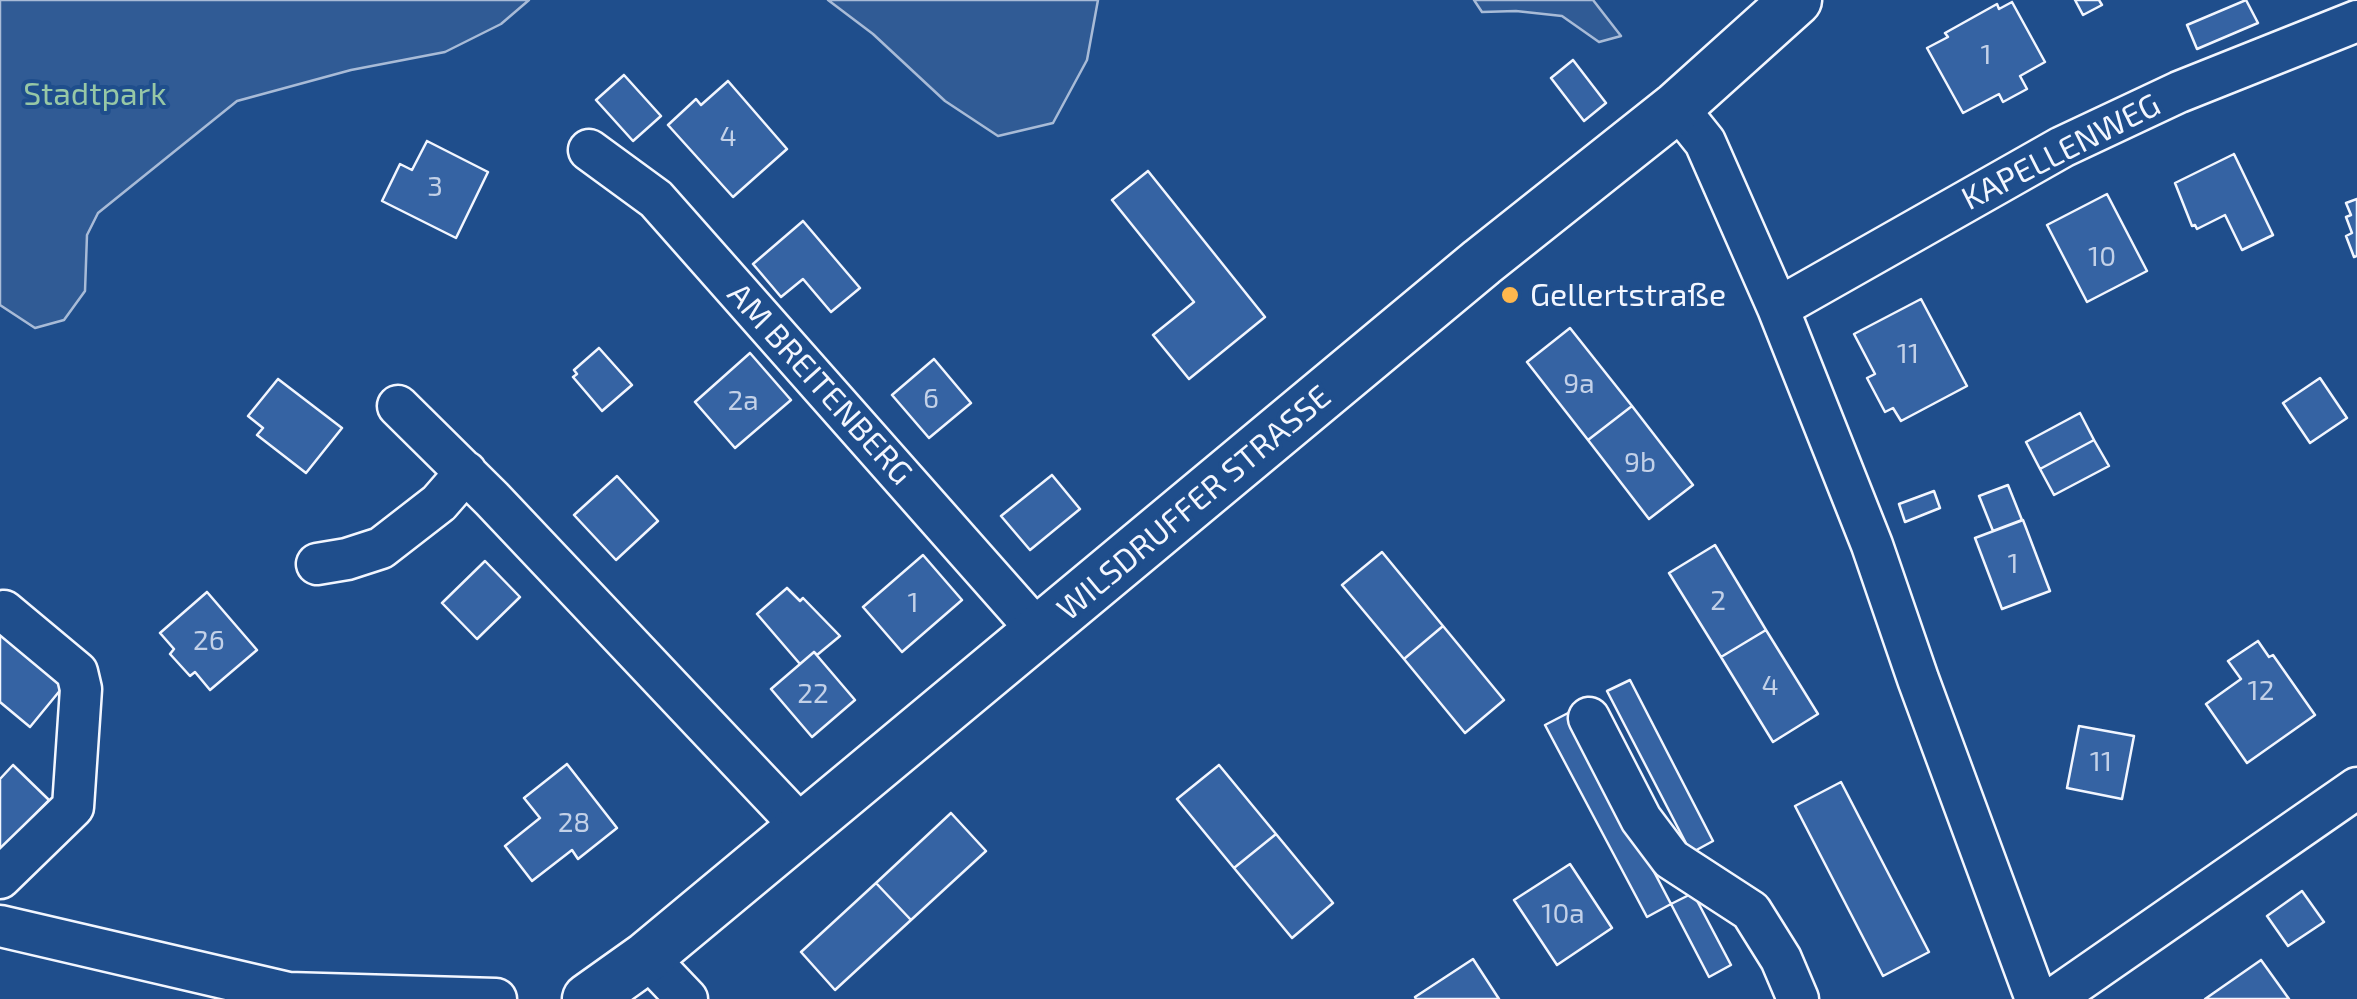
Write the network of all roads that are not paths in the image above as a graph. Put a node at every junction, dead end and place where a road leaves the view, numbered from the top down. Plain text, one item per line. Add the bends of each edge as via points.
1 (1796, 0) edge
2 (2357, 21) edge
3 (1677, 107) junction
4 (590, 150) dead end
5 (1778, 308) junction
6 (398, 406) dead end
7 (466, 472) junction
8 (317, 564) dead end
9 (4, 611) dead end
10 (1039, 632) junction
11 (1589, 718) dead end
12 (2357, 788) edge
13 (802, 826) junction
14 (0, 878) edge
15 (0, 926) edge
16 (647, 957) junction
17 (284, 996) edge
18 (496, 999) edge
19 (588, 999) edge
20 (687, 999) edge
21 (1798, 999) edge
22 (2036, 999) edge
23 (2052, 999) edge

1 - 3 main road, WILSDRUFFER STRASSE
2 - 5 street, KAPELLENWEG via 2179,92 2062,148
3 - 5 street via 1704,142
3 - 10 main road, WILSDRUFFER STRASSE
4 - 10 street, AM BREITENBERG via 656,200
5 - 22 street via 1872,545
6 - 7 street
7 - 8 street via 439,504 381,548
7 - 13 street
9 - 14 street via 76,672 81,689 73,807
10 - 13 main road, WILSDRUFFER STRASSE
11 - 21 street via 1641,819 1671,859 1751,911
12 - 23 street
13 - 16 main road, WILSDRUFFER STRASSE
15 - 17 street
16 - 19 main road, WILSDRUFFER STRASSE
16 - 20 street
17 - 18 street

